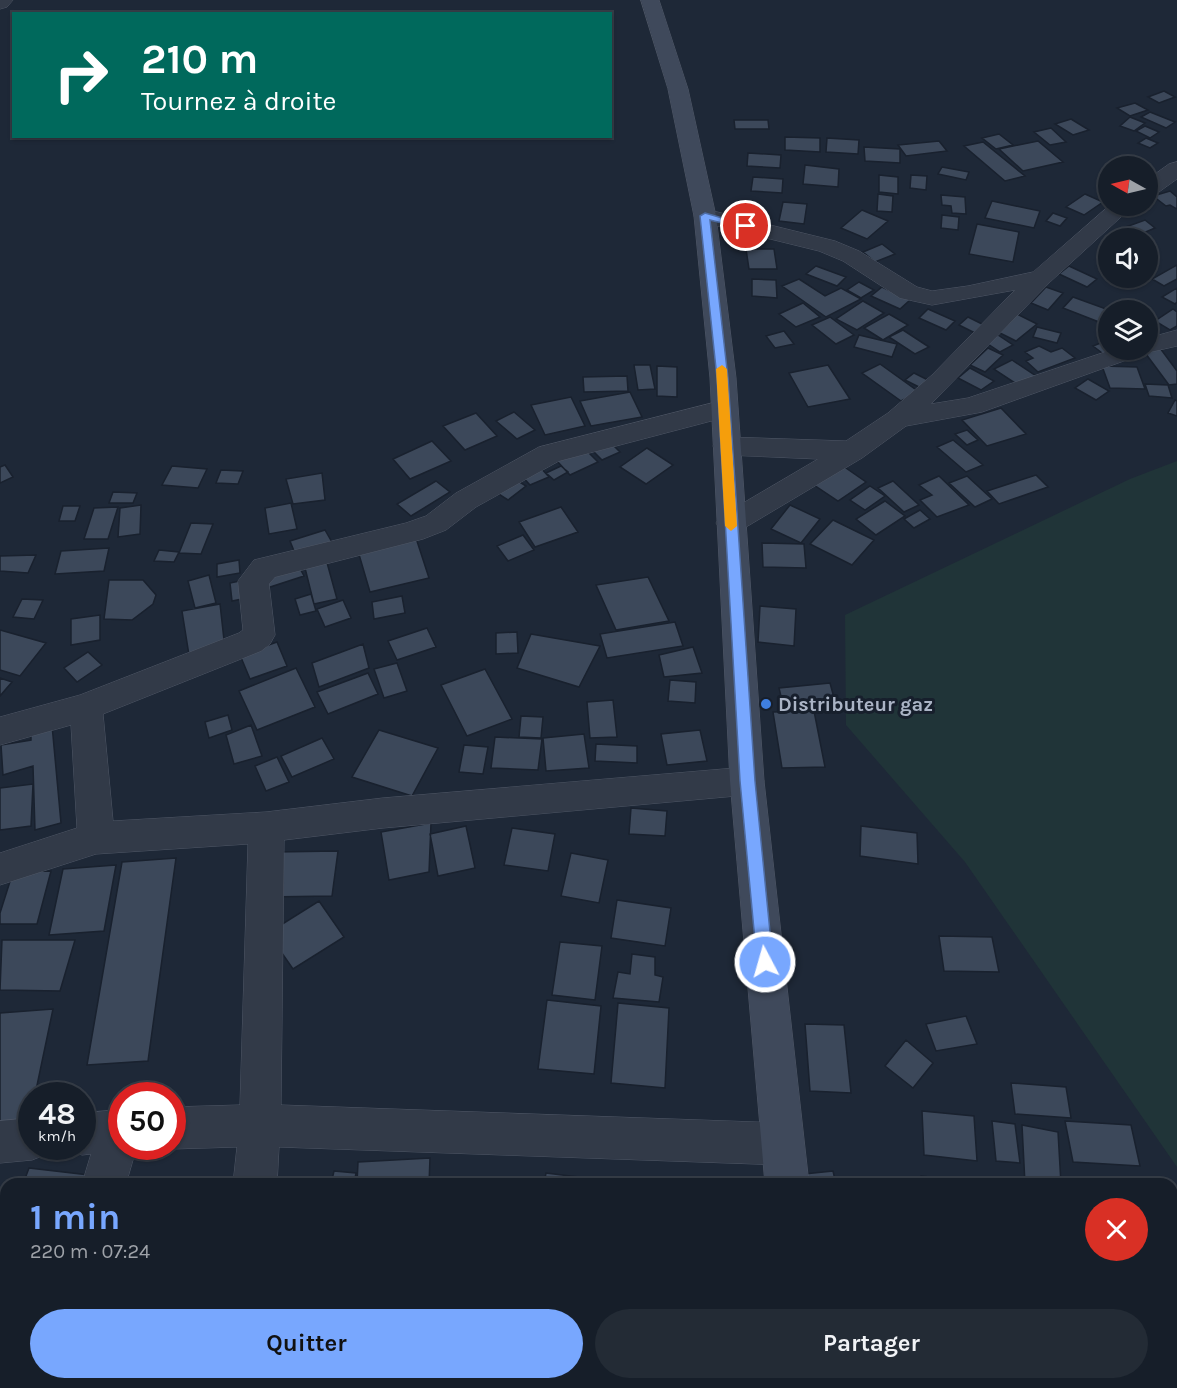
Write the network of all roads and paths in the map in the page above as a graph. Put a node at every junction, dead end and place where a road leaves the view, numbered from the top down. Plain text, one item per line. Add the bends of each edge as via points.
1 (4, 0) edge
2 (650, 0) edge
3 (0, 3) edge
4 (1177, 170) edge
5 (1158, 182) edge
6 (705, 216) junction
7 (1111, 216) edge
8 (1041, 277) junction
9 (1177, 338) edge
10 (1158, 343) edge
11 (1106, 360) edge
12 (724, 409) junction
13 (898, 419) junction
14 (727, 446) junction
15 (852, 451) junction
16 (731, 523) junction
17 (86, 707) junction
18 (0, 731) edge
19 (747, 781) junction
20 (266, 827) junction
21 (96, 837) junction
22 (0, 869) edge
23 (260, 1125) junction
24 (186, 1128) edge
25 (108, 1132) edge
26 (18, 1140) edge
27 (0, 1142) edge
28 (785, 1164) edge
29 (104, 1178) edge
30 (256, 1178) edge

1 - 3 street
2 - 6 main road via 678,89
4 - 5 street
6 - 8 street via 827,246 851,256 909,293 932,298
6 - 12 main road
7 - 8 street
8 - 13 street via 941,381
9 - 10 street
11 - 13 street via 972,406
12 - 14 main road
12 - 17 street via 549,454 466,500 436,523 265,568 253,581 259,635 250,642
13 - 15 street
14 - 15 street
14 - 16 main road
15 - 16 street
16 - 19 main road
17 - 18 street
17 - 21 street
19 - 20 street
19 - 28 main road
20 - 21 street
20 - 23 street
21 - 22 street
23 - 24 street
23 - 28 street
23 - 30 street
25 - 29 street
26 - 27 street

